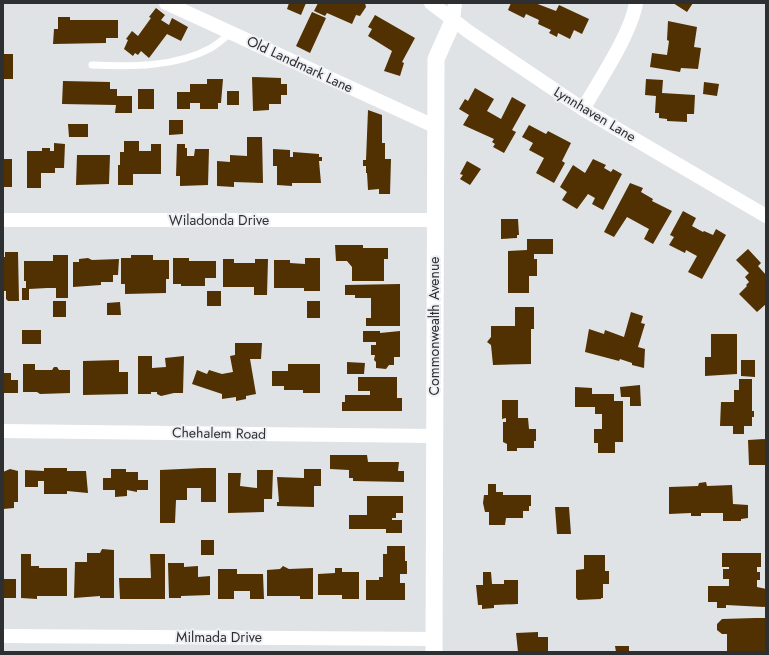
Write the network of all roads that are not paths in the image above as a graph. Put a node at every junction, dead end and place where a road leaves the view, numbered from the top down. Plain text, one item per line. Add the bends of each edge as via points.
1 (166, 3) edge
2 (431, 3) edge
3 (455, 3) edge
4 (636, 3) edge
5 (453, 21) junction
6 (231, 33) junction
7 (92, 65) dead end
8 (583, 109) junction
9 (434, 126) junction
10 (766, 216) edge
11 (3, 220) edge
12 (434, 220) junction
13 (3, 431) edge
14 (434, 436) junction
15 (3, 636) edge
16 (434, 645) edge

1 - 6 street, Old Landmark Lane
2 - 5 street, Lynnhaven Lane
3 - 5 street, Commonwealth Avenue
4 - 8 street via 613,58
5 - 8 street, Lynnhaven Lane
5 - 9 street, Commonwealth Avenue via 436,59
6 - 7 lane via 212,47 186,58 162,63
6 - 9 street, Old Landmark Lane
8 - 10 street, Lynnhaven Lane
9 - 12 street, Commonwealth Avenue
11 - 12 street, Wiladonda Drive
12 - 14 street, Commonwealth Avenue
13 - 14 street, Chehalem Road
14 - 16 street, Commonwealth Avenue
15 - 16 street, Milmada Drive

